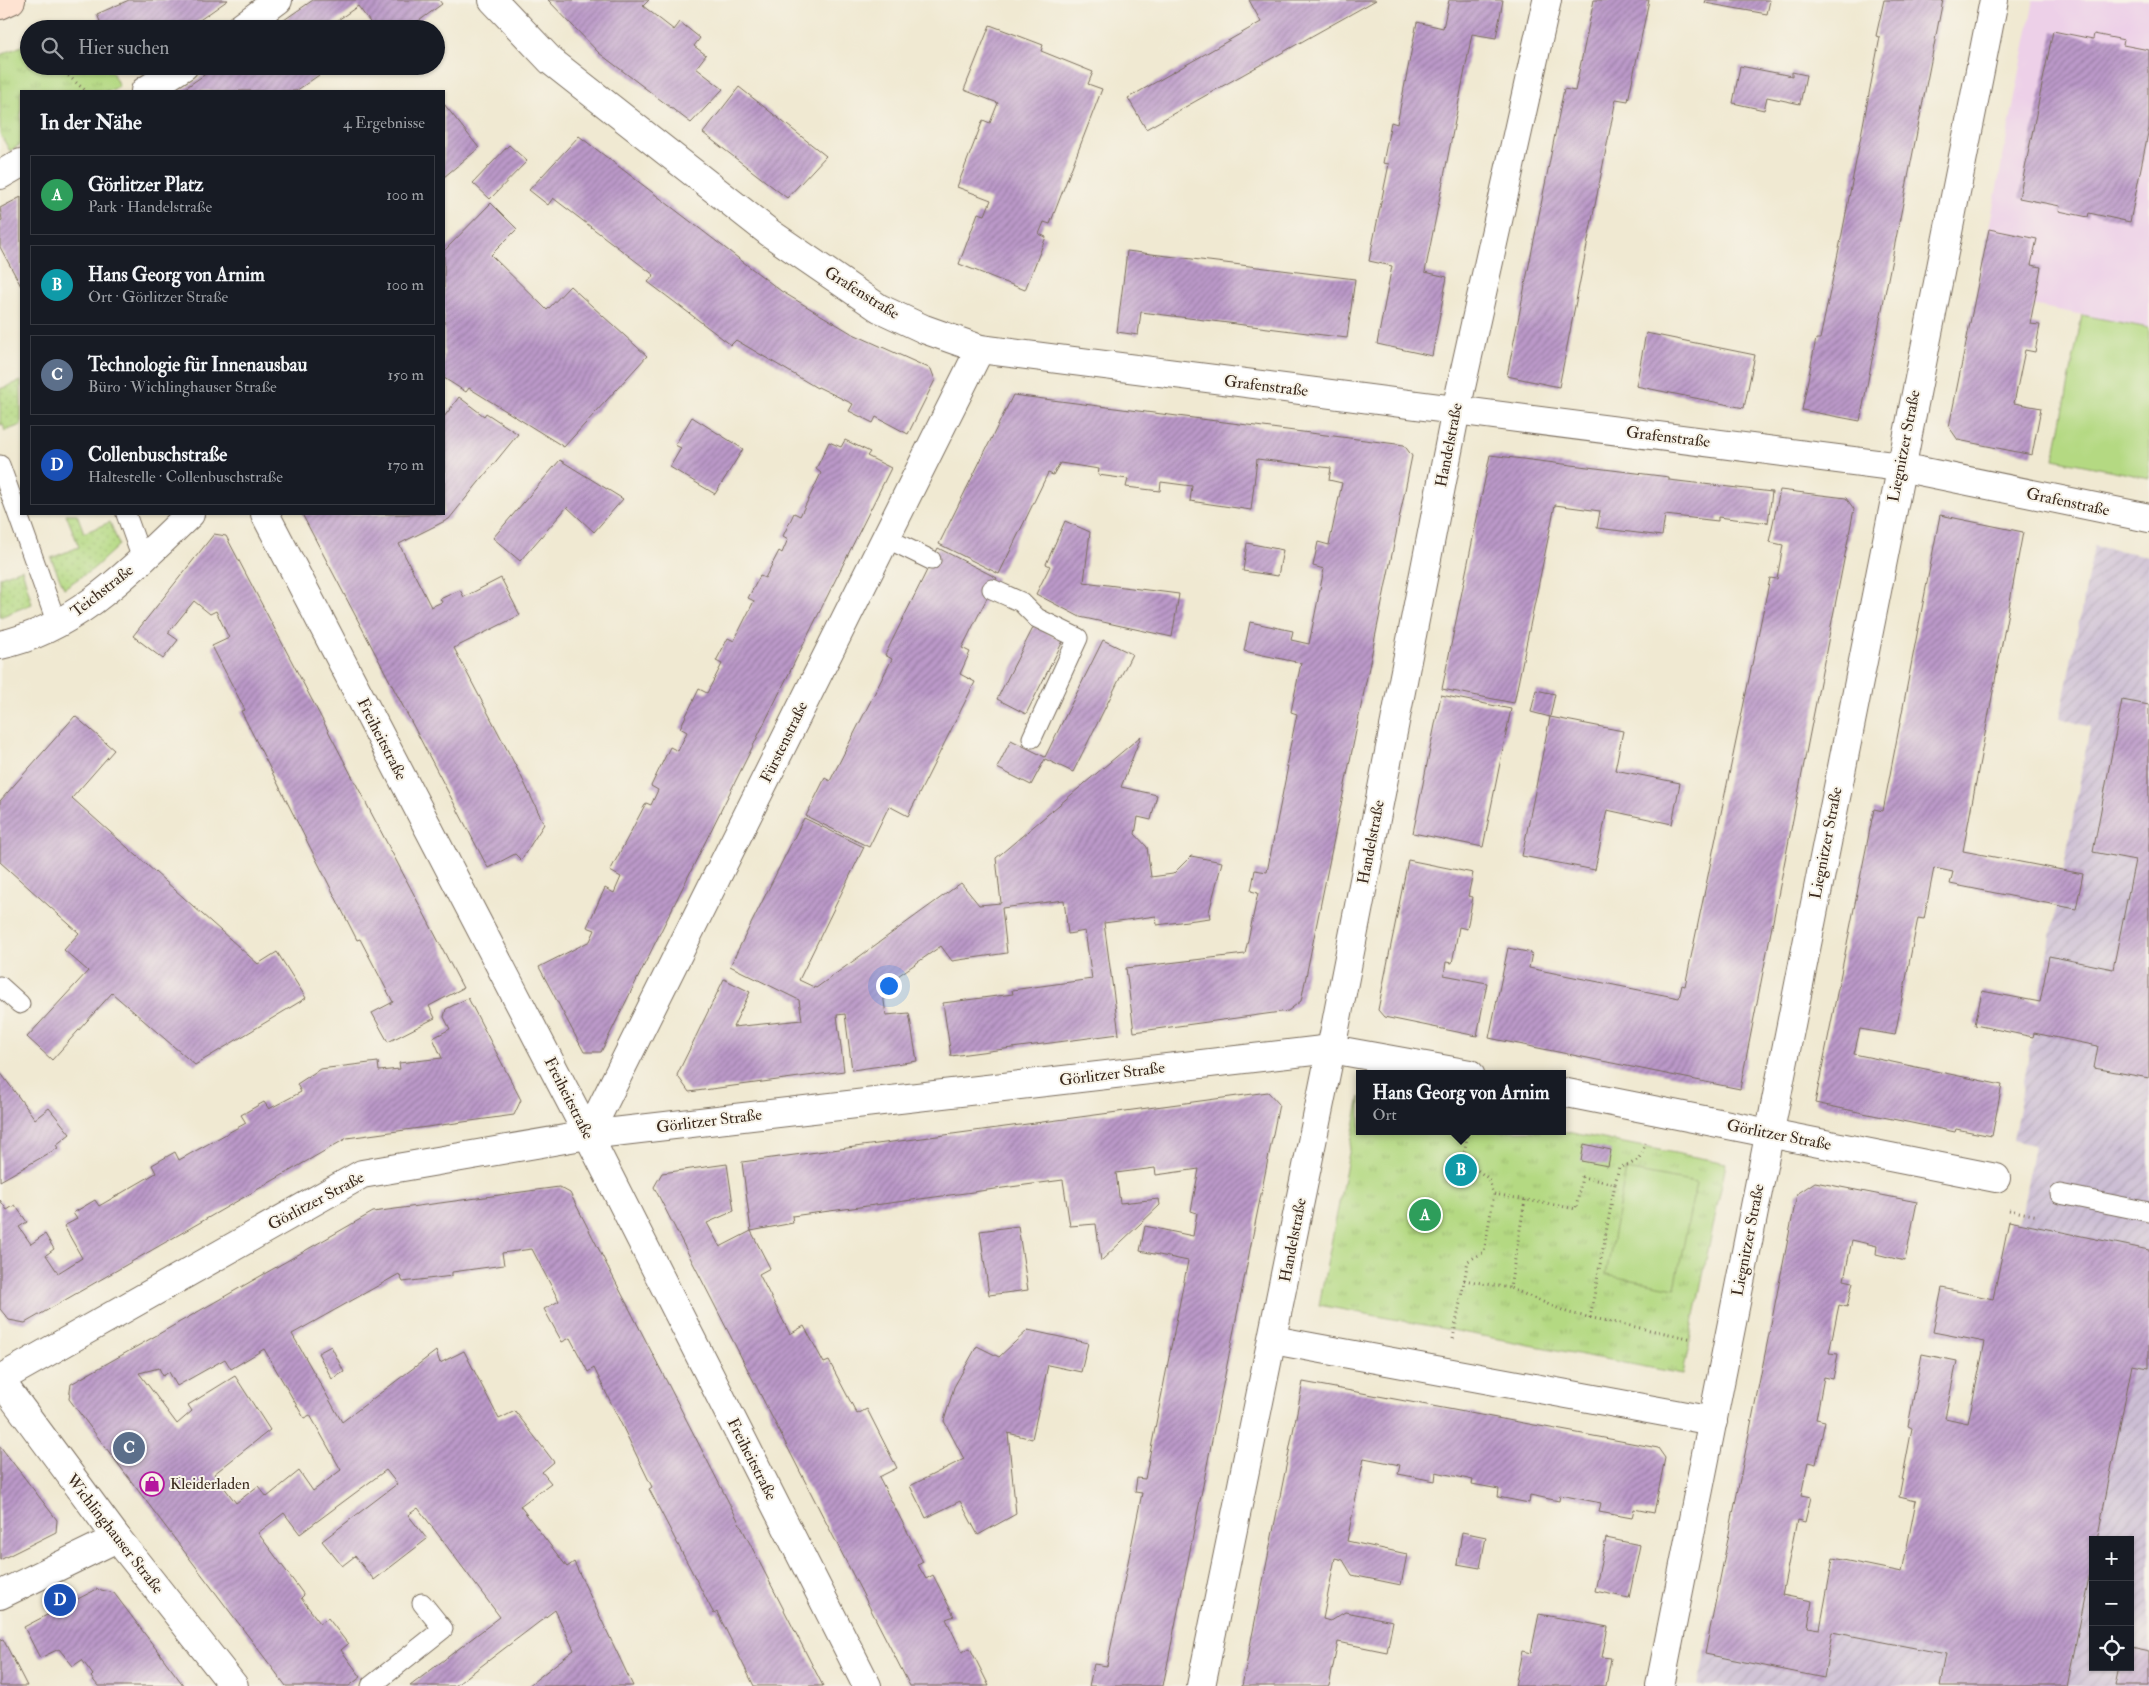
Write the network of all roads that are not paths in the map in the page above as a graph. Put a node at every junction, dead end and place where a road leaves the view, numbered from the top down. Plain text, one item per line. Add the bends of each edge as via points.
1 (11, 0) edge
2 (278, 0) edge
3 (493, 0) edge
4 (1547, 0) edge
5 (1994, 0) edge
6 (0, 5) edge
7 (251, 20) edge
8 (170, 75) edge
9 (147, 90) edge
10 (20, 164) edge
11 (0, 175) edge
12 (980, 349) junction
13 (1456, 410) junction
14 (0, 465) edge
15 (1900, 467) junction
16 (126, 515) edge
17 (189, 515) edge
18 (266, 515) edge
19 (2149, 518) edge
20 (886, 538) junction
21 (142, 559) junction
22 (931, 560) dead end
23 (992, 589) dead end
24 (57, 624) junction
25 (0, 645) edge
26 (1032, 738) dead end
27 (0, 986) edge
28 (20, 1004) dead end
29 (1331, 1049) junction
30 (1448, 1070) edge
31 (1566, 1093) edge
32 (1768, 1132) junction
33 (588, 1135) junction
34 (1996, 1178) road end
35 (2060, 1194) road end
36 (2149, 1212) edge
37 (1273, 1340) junction
38 (0, 1379) edge
39 (1713, 1421) junction
40 (117, 1538) junction
41 (0, 1595) edge
42 (422, 1603) dead end
43 (234, 1686) edge
44 (372, 1686) edge
45 (867, 1686) edge
46 (1201, 1686) edge
47 (1660, 1686) edge

1 - 6 main road
2 - 7 street
3 - 12 street, Grafenstraße via 551,61 770,233 880,308 924,329
4 - 13 street, Handelstraße
5 - 15 street, Liegnitzer Straße
8 - 9 street
10 - 11 street
12 - 13 street, Grafenstraße
12 - 20 street, Fürstenstraße
13 - 15 street, Grafenstraße
13 - 29 street, Handelstraße
14 - 24 lane
15 - 19 street, Grafenstraße
15 - 32 street, Liegnitzer Straße
16 - 21 lane
17 - 21 street, Teichstraße
18 - 33 street, Freiheitstraße
20 - 22 lane
20 - 33 street, Fürstenstraße
21 - 24 street, Teichstraße via 107,590
23 - 26 lane via 1021,602 1037,618 1078,638
24 - 25 street, Teichstraße
27 - 28 lane
29 - 30 street, Görlitzer Straße
29 - 33 street, Görlitzer Straße
29 - 37 street, Handelstraße
31 - 32 street, Görlitzer Straße
32 - 34 street, Görlitzer Straße
32 - 39 street, Liegnitzer Straße
33 - 38 street, Görlitzer Straße via 362,1174
33 - 45 street, Freiheitstraße
35 - 36 lane
37 - 39 street
37 - 46 street, Handelstraße
38 - 40 street, Wichlinghauser Straße
39 - 47 street, Liegnitzer Straße
40 - 41 street
40 - 43 street, Wichlinghauser Straße
42 - 44 lane via 443,1629

